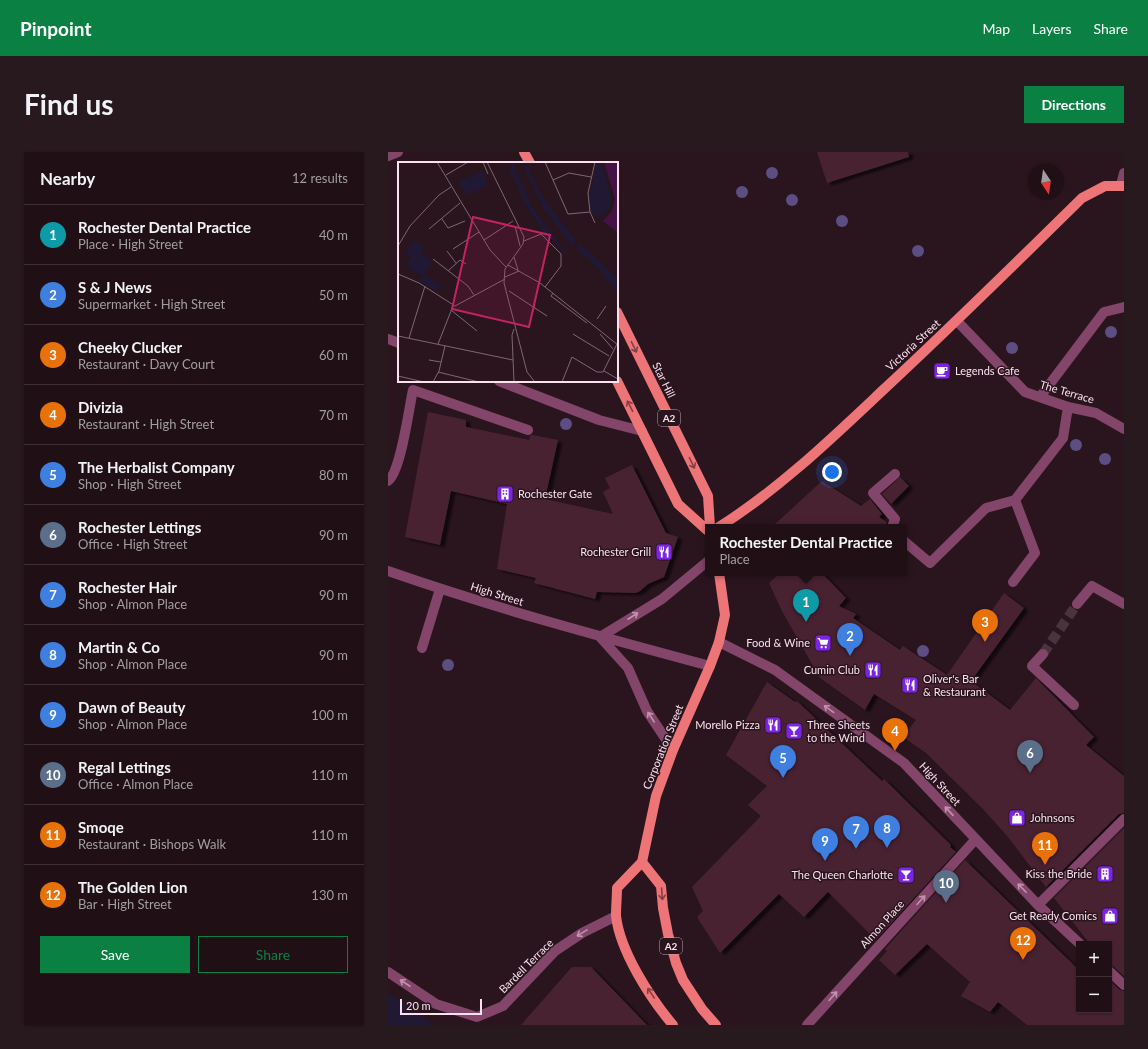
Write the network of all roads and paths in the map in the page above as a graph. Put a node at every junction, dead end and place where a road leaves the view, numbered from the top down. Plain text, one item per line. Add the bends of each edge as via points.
1 (398, 152) edge
2 (524, 152) edge
3 (388, 156) edge
4 (529, 162) edge
5 (1124, 173) edge
6 (1123, 186) edge
7 (1124, 307) edge
8 (618, 314) edge
9 (957, 321) junction
10 (388, 338) edge
11 (398, 343) edge
12 (502, 382) edge
13 (618, 382) edge
14 (1040, 397) junction
15 (1068, 407) junction
16 (1124, 429) edge
17 (528, 430) dead end
18 (642, 431) junction
19 (894, 474) dead end
20 (388, 481) edge
21 (1015, 500) junction
22 (710, 524) edge
23 (723, 524) edge
24 (893, 524) edge
25 (705, 528) edge
26 (907, 544) edge
27 (705, 563) edge
28 (388, 571) edge
29 (718, 576) edge
30 (1013, 582) dead end
31 (440, 589) junction
32 (1077, 604) tunnel mouth
33 (1124, 604) edge
34 (600, 637) junction
35 (719, 642) junction
36 (422, 648) dead end
37 (1044, 654) tunnel mouth
38 (710, 666) junction
39 (1074, 705) dead end
40 (673, 750) junction
41 (1124, 819) edge
42 (976, 840) junction
43 (642, 862) junction
44 (1038, 905) junction
45 (616, 916) junction
46 (1077, 941) edge
47 (388, 972) edge
48 (1112, 974) edge
49 (1124, 985) edge
50 (673, 1025) edge
51 (716, 1025) edge
52 (807, 1025) edge

1 - 3 street
2 - 4 main road
5 - 6 street
6 - 9 main road, Victoria Street via 1105,186 1082,198
7 - 14 street via 1104,312
8 -> 22 main road, Star Hill / A2 via 708,496
9 - 14 street, The Terrace via 1025,392
9 - 23 main road, Victoria Street via 803,465
10 - 11 street
12 - 18 street via 599,420
18 -> 13 main road, A2
14 - 15 street, The Terrace
15 - 16 street, The Terrace via 1096,413
15 - 21 street via 1063,438
17 - 20 street via 413,390 401,453 395,472
18 - 25 main road, A2 via 678,504
19 - 24 street via 874,493 895,519
21 - 26 street via 986,508 930,563
21 - 30 street via 1035,553
34 -> 27 street via 662,599
28 - 31 street, High Street
29 - 35 main road via 725,615
31 - 34 street, High Street
31 - 36 street
32 - 33 street via 1092,586
34 - 38 street, High Street
40 -> 34 street via 647,711 628,668
35 - 38 main road
42 -> 35 street, High Street via 904,763 775,670
37 - 39 street via 1032,666
38 - 40 main road, Corporation Street
40 - 43 main road, Corporation Street via 656,796
41 - 44 street
44 -> 42 street, High Street
52 -> 42 street, Almon Place
43 - 45 main road via 617,888
43 -> 51 main road, A2 via 661,886 668,934 683,980
44 - 46 street, High Street
45 -> 47 street, Bardell Terrace via 582,932 555,951 503,1006 477,1017 436,1004
50 -> 45 main road via 632,964 625,950
48 - 49 street

